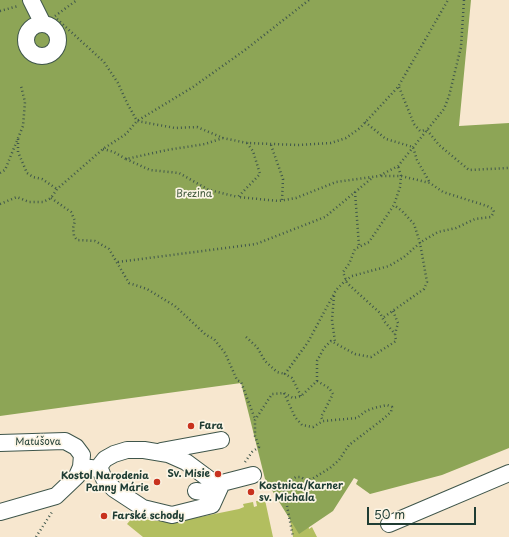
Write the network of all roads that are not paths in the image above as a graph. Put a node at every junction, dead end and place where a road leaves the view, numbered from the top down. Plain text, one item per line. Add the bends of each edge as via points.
1 (31, 0) edge
2 (49, 20) road end
3 (221, 440) dead end
4 (0, 443) edge
5 (156, 451) junction
6 (81, 467) junction
7 (100, 469) junction
8 (253, 473) road end
9 (509, 473) edge
10 (220, 488) junction
11 (196, 491) dead end
12 (0, 512) edge
13 (389, 524) dead end

1 - 2 street
3 - 5 street
4 - 6 street, Matúšova via 65,441 76,447 82,455
5 - 7 street via 127,450 114,454 104,459
5 - 10 street via 186,462
6 - 7 street
6 - 12 street via 77,476 56,496
7 - 10 street via 104,479 114,489 143,508 172,515 212,505
8 - 10 street
9 - 13 street
10 - 11 street

